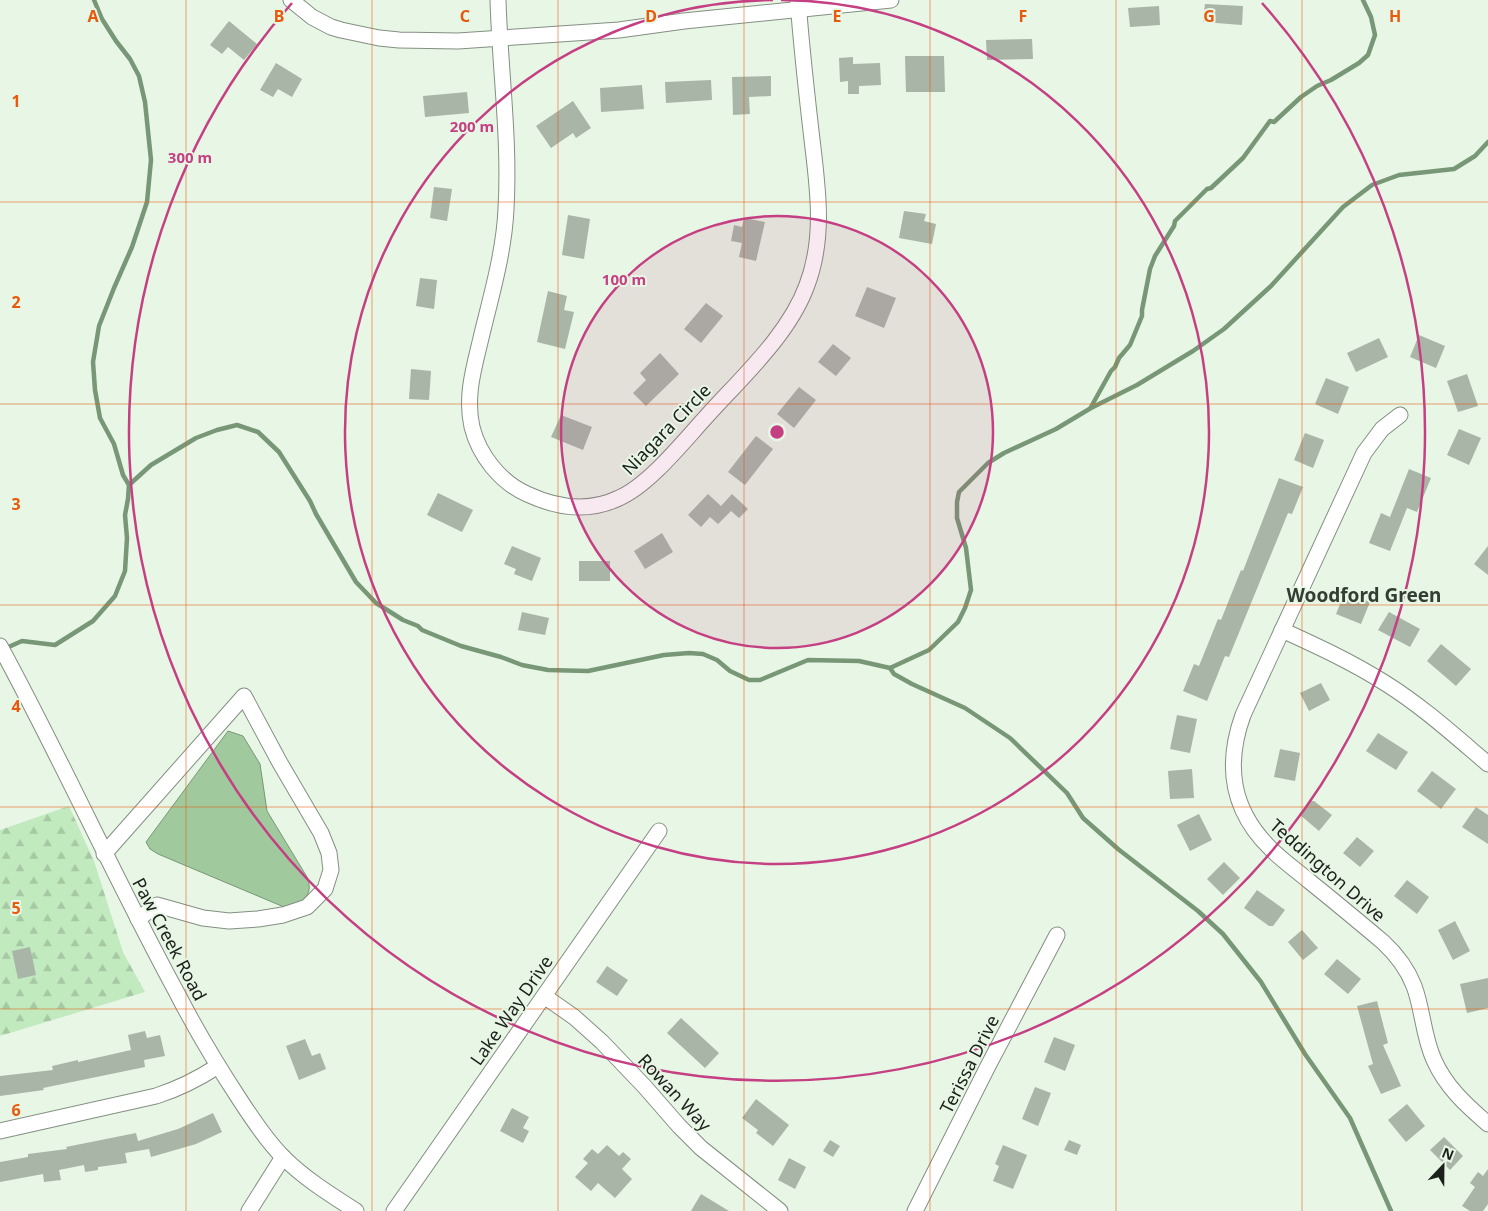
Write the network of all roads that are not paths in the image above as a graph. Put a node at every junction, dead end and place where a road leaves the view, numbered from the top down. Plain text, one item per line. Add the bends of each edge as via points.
1 (291, 0) edge
2 (498, 0) edge
3 (891, 0) edge
4 (799, 5) edge
5 (499, 39) junction
6 (1400, 415) dead end
7 (1282, 630) junction
8 (0, 646) edge
9 (1488, 764) edge
10 (658, 831) dead end
11 (104, 854) junction
12 (138, 919) junction
13 (1057, 934) dead end
14 (544, 996) junction
15 (218, 1066) junction
16 (1488, 1124) edge
17 (0, 1131) edge
18 (282, 1156) junction
19 (249, 1211) edge
20 (356, 1211) edge
21 (394, 1211) edge
22 (780, 1211) edge
23 (915, 1211) edge

1 - 5 street via 331,27 378,38
2 - 5 street, Niagara Circle
3 - 4 street
4 - 5 street via 619,30
4 - 5 street, Niagara Circle via 819,232 815,259 804,292 784,327 764,352 668,458 626,495 599,506 569,508 549,504 524,493 497,473 473,428 470,386 499,263 506,211 507,156
6 - 7 street, Teddington Drive via 1382,429 1364,453
7 - 9 street via 1386,683
7 - 16 street, Teddington Drive via 1237,731 1233,773 1240,804 1250,823 1271,849 1392,950 1414,986 1434,1059 1451,1089
8 - 11 street, Paw Creek Road
10 - 14 street, Lake Way Drive
11 - 12 street, Paw Creek Road
11 - 12 street via 244,696 321,833 329,853 331,870 325,889 307,907 258,919 228,921 203,918 157,905
12 - 15 street, Paw Creek Road
13 - 23 street, Terissa Drive
14 - 21 street, Lake Way Drive
14 - 22 street, Rowan Way via 602,1042 701,1148
15 - 17 street via 197,1079 156,1096
15 - 18 street, Paw Creek Road
18 - 19 street
18 - 20 street, Paw Creek Road via 322,1189

